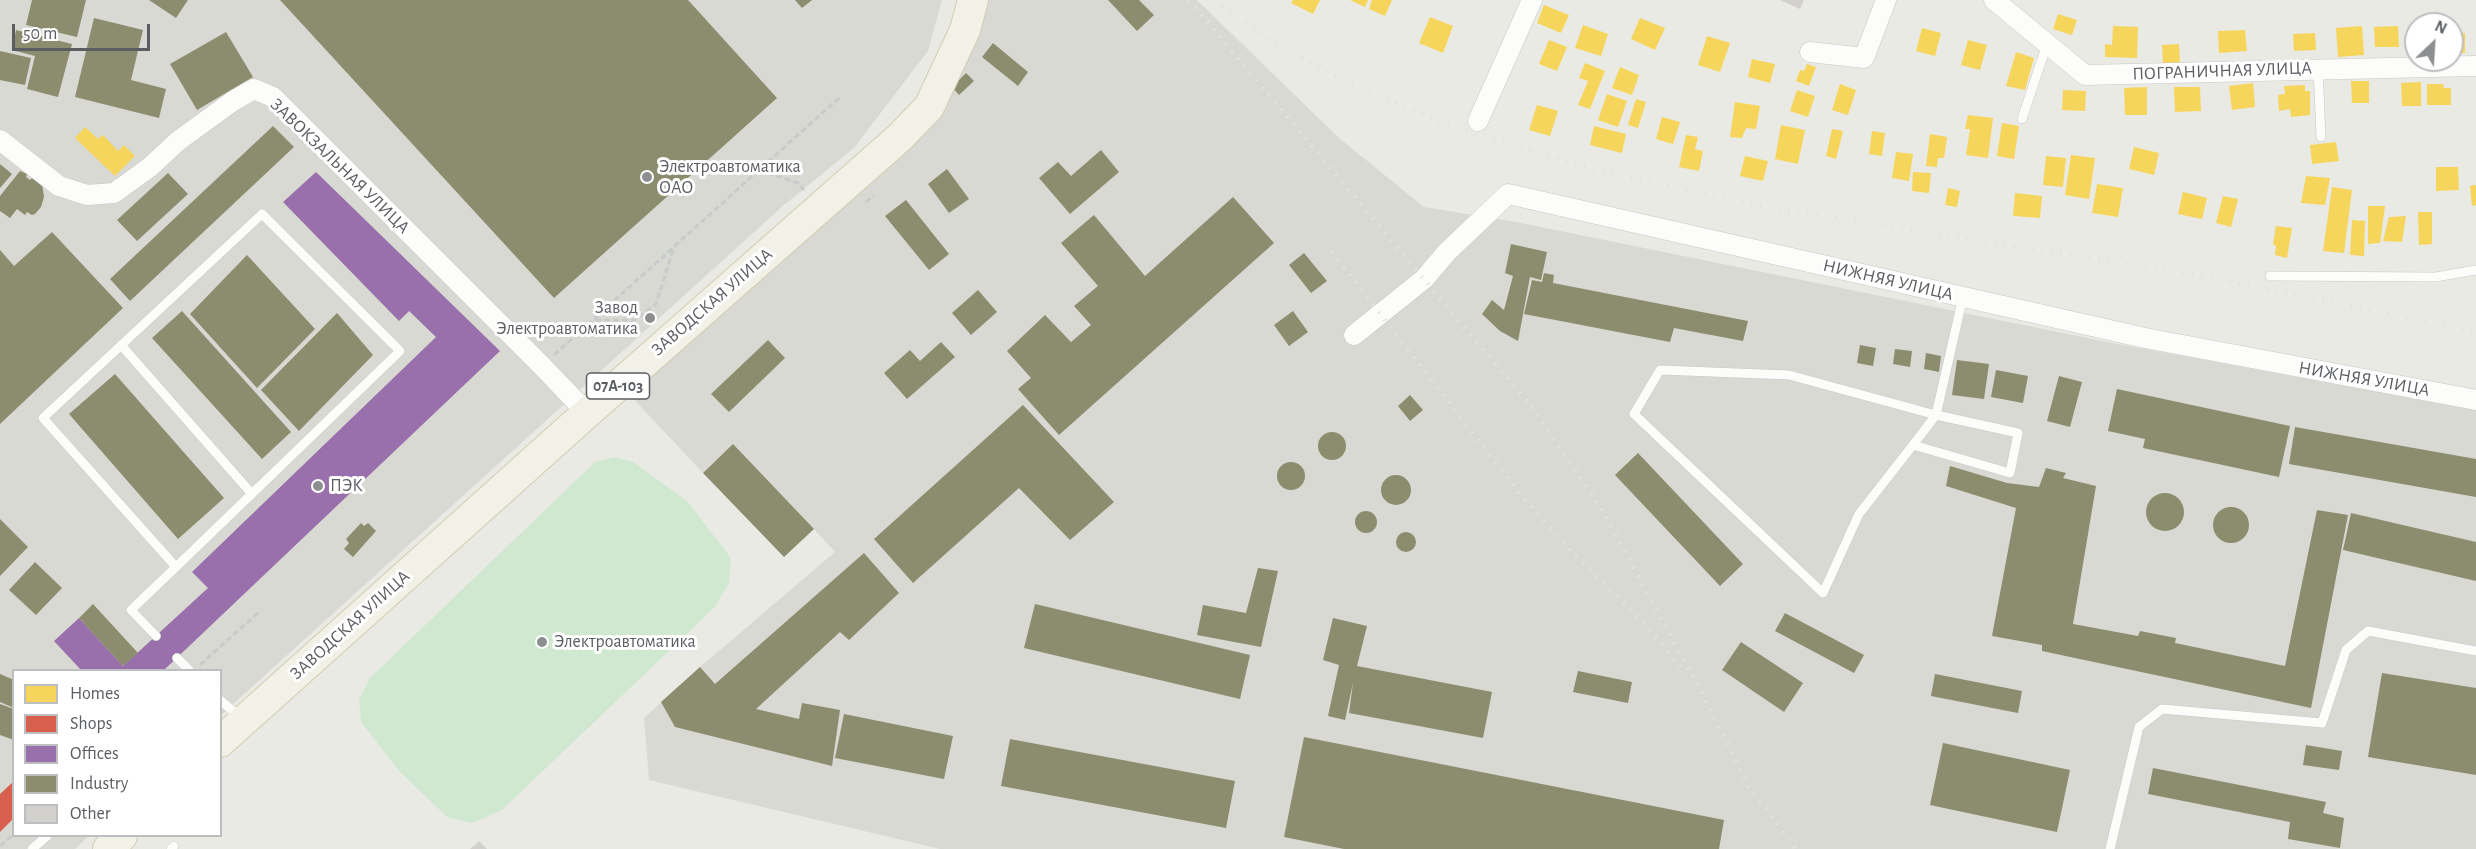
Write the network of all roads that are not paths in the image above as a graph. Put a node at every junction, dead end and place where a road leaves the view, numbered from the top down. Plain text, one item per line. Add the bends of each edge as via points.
1 (973, 0) edge
2 (1532, 0) edge
3 (1886, 0) edge
4 (1994, 0) edge
5 (2047, 44) junction
6 (1810, 51) dead end
7 (2476, 66) edge
8 (2318, 68) junction
9 (2022, 119) dead end
10 (1478, 121) dead end
11 (2320, 137) dead end
12 (0, 140) edge
13 (2476, 270) edge
14 (2270, 276) dead end
15 (1963, 297) junction
16 (1354, 335) dead end
17 (121, 345) junction
18 (2476, 400) edge
19 (586, 413) junction
20 (1936, 416) junction
21 (1914, 445) junction
22 (252, 494) junction
23 (176, 567) junction
24 (156, 636) dead end
25 (2476, 651) edge
26 (177, 658) dead end
27 (188, 669) edge
28 (222, 702) edge
29 (243, 720) junction
30 (222, 740) edge
31 (46, 837) edge
32 (32, 849) edge
33 (2110, 849) edge

1 - 19 main road, ЗАВОДСКАЯ УЛИЦА / 07А-103 via 965,30 929,107 899,138
2 - 10 street
3 - 6 street via 1864,58
4 - 5 street, ПОГРАНИЧНАЯ УЛИЦА
5 - 8 street, ПОГРАНИЧНАЯ УЛИЦА via 2085,75
5 - 9 lane
7 - 8 street, ПОГРАНИЧНАЯ УЛИЦА
8 - 11 lane
12 - 19 street, ЗАВОКЗАЛЬНАЯ УЛИЦА via 60,186 87,195 114,193 233,101 254,89 273,97
13 - 14 lane via 2436,277
15 - 16 street, НИЖНЯЯ УЛИЦА via 1508,194 1424,279
15 - 18 street, НИЖНЯЯ УЛИЦА via 2145,338
15 - 20 lane
17 - 22 lane
17 - 22 lane via 262,214 400,351
17 - 23 lane via 43,418
19 - 29 main road, ЗАВОДСКАЯ УЛИЦА / 07А-103
20 - 21 lane
20 - 21 lane via 2018,433 2010,473
20 - 21 lane via 1789,375 1660,370 1634,414 1823,593 1859,514
22 - 23 lane
23 - 24 lane via 131,610
25 - 33 lane via 2368,631 2346,650 2322,723 2162,709 2139,727
26 - 27 lane
28 - 29 lane
29 - 30 main road, ЗАВОДСКАЯ УЛИЦА / 07А-103
31 - 32 lane

